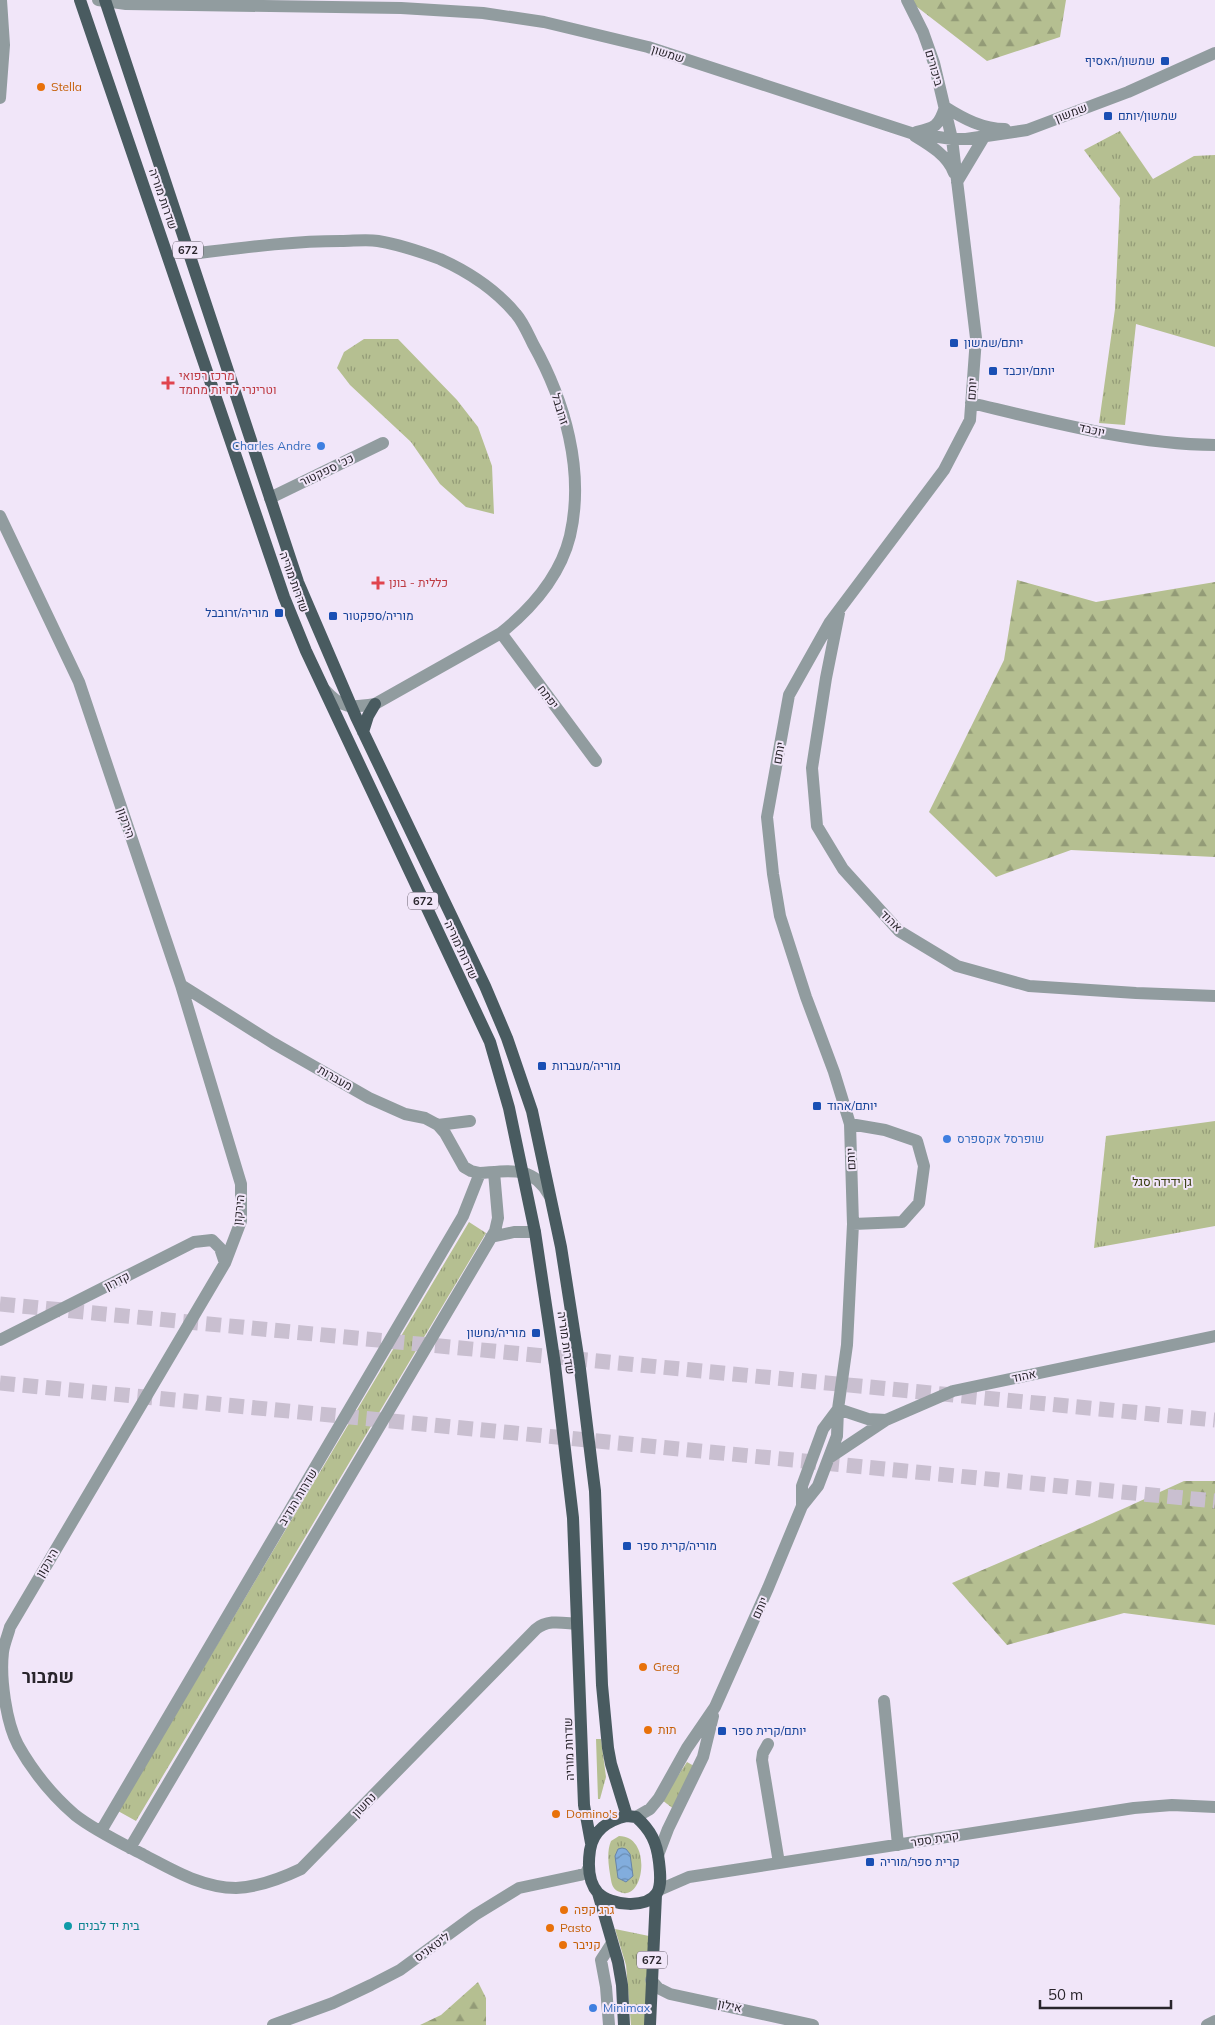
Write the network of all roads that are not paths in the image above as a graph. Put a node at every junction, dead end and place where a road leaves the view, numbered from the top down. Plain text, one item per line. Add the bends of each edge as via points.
1 (1, 0) edge
2 (5, 0) edge
3 (80, 0) edge
4 (907, 0) edge
5 (103, 1) edge
6 (2, 14) junction
7 (1215, 53) edge
8 (0, 98) edge
9 (945, 107) junction
10 (1027, 130) junction
11 (911, 133) junction
12 (984, 137) junction
13 (952, 140) junction
14 (957, 182) junction
15 (190, 254) junction
16 (971, 403) junction
17 (383, 443) dead end
18 (1215, 445) edge
19 (270, 498) junction
20 (0, 516) edge
21 (840, 608) junction
22 (501, 633) junction
23 (324, 688) junction
24 (375, 704) junction
25 (352, 707) junction
26 (363, 732) junction
27 (596, 761) dead end
28 (181, 985) junction
29 (1215, 996) edge
30 (470, 1121) dead end
31 (850, 1124) junction
32 (438, 1125) junction
33 (494, 1172) junction
34 (522, 1172) junction
35 (480, 1173) junction
36 (550, 1197) junction
37 (853, 1224) junction
38 (536, 1232) junction
39 (491, 1236) junction
40 (225, 1263) junction
41 (1215, 1336) edge
42 (0, 1340) edge
43 (838, 1409) junction
44 (886, 1420) junction
45 (829, 1458) junction
46 (802, 1506) junction
47 (577, 1624) junction
48 (884, 1701) dead end
49 (715, 1707) junction
50 (768, 1744) dead end
51 (1215, 1807) edge
52 (631, 1816) junction
53 (101, 1831) junction
54 (116, 1840) joint
55 (591, 1843) junction
56 (898, 1845) junction
57 (130, 1848) junction
58 (658, 1855) junction
59 (779, 1863) junction
60 (588, 1869) junction
61 (657, 1892) junction
62 (598, 1893) junction
63 (612, 1943) junction
64 (651, 1980) junction
65 (1215, 2021) edge
66 (273, 2025) edge
67 (609, 2025) edge
68 (624, 2025) edge
69 (650, 2025) edge
70 (813, 2025) edge
71 (1207, 2025) edge

1 - 6 street
2 - 6 street
3 - 23 main road, שדרות מוריה / 672 via 284,597
4 - 9 street, ביכורים via 923,32
5 - 11 street, שמשון via 401,8 483,13 544,22 648,47
5 - 15 main road, שדרות מוריה / 672
6 - 8 street via 4,46
7 - 10 street, שמשון via 1128,92
9 - 10 street via 994,129
9 - 11 street via 937,126
9 - 13 street, ביכורים
10 - 12 street, שמשון
11 - 13 street, שמשון
11 - 14 street via 945,158
12 - 13 street, שמשון
12 - 14 street
13 - 14 street, יותם
14 - 16 street, יותם via 976,338
15 - 19 main road, שדרות מוריה / 672
15 - 22 street, זרובבל via 303,241 377,240 440,259 485,283 517,315 547,369 565,417 574,468 573,512 570,538 541,596
16 - 18 street, יוכבד via 1114,435
16 - 21 street, יותם via 970,420 944,470
17 - 19 street, ככ' ספקטור
19 - 25 main road, שדרות מוריה / 672 via 298,582
20 - 28 street, הירקון via 79,682
21 - 29 street, אהוד via 812,768 817,826 843,869 899,931 958,966 1029,986
21 - 31 street, יותם via 789,695 767,817 780,916
22 - 24 street, זרובבל
22 - 27 street, יפתח
23 - 25 street via 335,700
23 - 34 main road, שדרות מוריה / 672 via 490,1042 509,1108
24 - 25 street, זרובבל
24 - 26 main road
25 - 26 main road, שדרות מוריה / 672
26 - 36 main road, שדרות מוריה / 672 via 507,1038 532,1111
28 - 32 street, מעברות via 368,1098
28 - 40 street, הירקון via 241,1184 241,1221
30 - 32 street
31 - 37 street, יותם
31 - 37 street via 885,1130 916,1141 924,1166 919,1203 902,1222
32 - 35 street via 464,1167
33 - 34 street
33 - 35 street
33 - 39 street via 498,1218
34 - 36 street via 537,1178
34 - 38 main road, שדרות מוריה / 672
35 - 53 street, שדרות הנדיב via 463,1216
36 - 52 main road, שדרות מוריה / 672 via 579,1359 595,1491 602,1685 608,1748
37 - 43 street, יותם via 847,1345
38 - 39 street
38 - 47 main road, שדרות מוריה / 672 via 573,1518
39 - 57 street
40 - 42 street, קדרון via 220,1248 212,1240 194,1242
40 - 53 street, הירקון via 20,1609 2,1652 6,1704 18,1744 45,1784 76,1816
41 - 44 street, אהוד via 953,1391
43 - 44 street via 868,1419
43 - 45 street, יותם via 837,1436
43 - 46 street, יותם via 823,1428 802,1486
44 - 45 street, אהוד
45 - 46 street, יותם via 818,1486
46 - 49 street, יותם
47 - 55 main road, שדרות מוריה / 672 via 584,1805
47 - 57 street, נחשון via 554,1622 536,1629 301,1869 249,1887 216,1886 178,1873
48 - 56 street
49 - 52 street, יותם via 659,1798 650,1809
49 - 58 street, יותם via 703,1756
50 - 59 street via 762,1760
51 - 56 street, קרית ספר via 1172,1805 1134,1808
52 - 55 main road via 604,1826
52 - 58 main road, 672 via 651,1832
53 - 54 street, הירקון
54 - 57 street, נחשון
55 - 60 main road, 672
56 - 59 street, קרית ספר
58 - 61 main road, 672
59 - 61 street, קרית ספר via 688,1877
60 - 62 main road, 672
60 - 66 street, ליטאניס via 580,1875 519,1888 474,1915 400,1970 333,2003
61 - 62 main road via 641,1902 624,1904
61 - 64 main road, 672
62 - 63 main road, 672
63 - 67 street via 601,1960
63 - 68 main road, 672 via 622,1985
64 - 69 main road, 672
64 - 70 street, אילון via 670,1994
65 - 71 street

